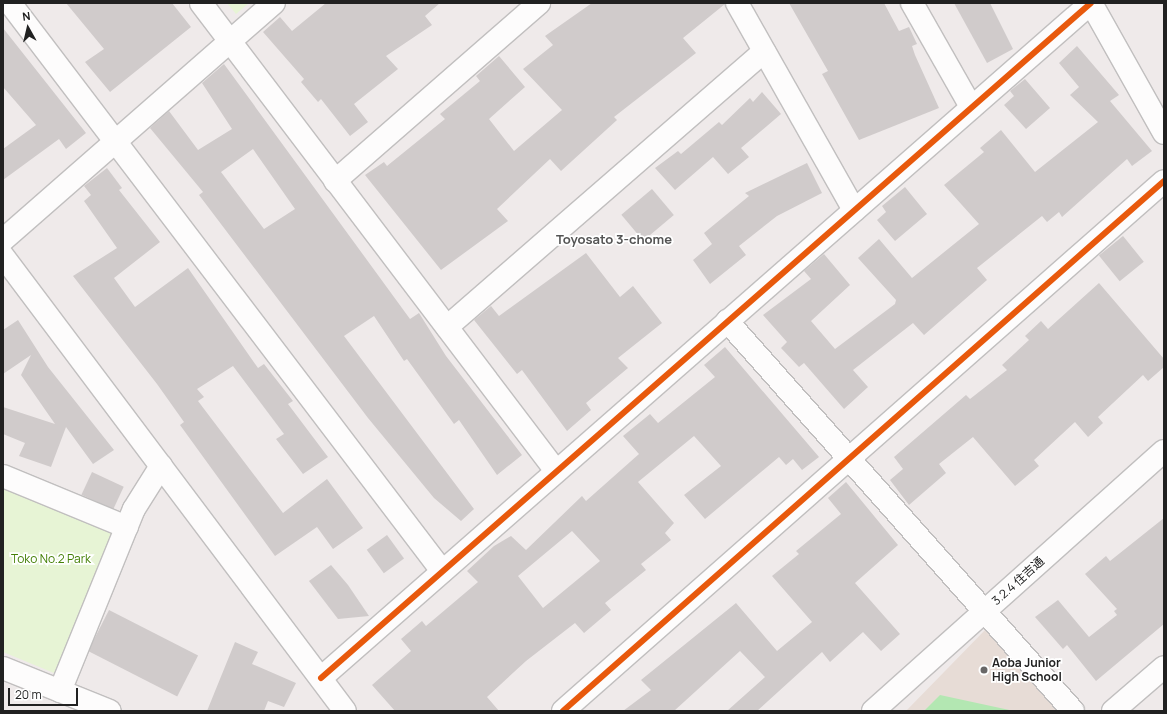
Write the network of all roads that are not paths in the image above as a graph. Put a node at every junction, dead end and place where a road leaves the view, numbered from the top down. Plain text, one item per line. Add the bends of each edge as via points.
1 (10, 3) edge
2 (201, 3) edge
3 (274, 3) edge
4 (539, 3) edge
5 (737, 3) edge
6 (912, 3) edge
7 (1091, 3) edge
8 (230, 42) junction
9 (764, 51) junction
10 (972, 107) junction
11 (1164, 133) edge
12 (115, 142) junction
13 (336, 180) junction
14 (1164, 181) edge
15 (854, 210) junction
16 (3, 240) edge
17 (3, 256) edge
18 (727, 321) junction
19 (447, 327) junction
20 (1164, 451) edge
21 (851, 460) junction
22 (161, 466) junction
23 (556, 471) junction
24 (3, 476) edge
25 (127, 527) junction
26 (442, 571) junction
27 (985, 610) junction
28 (1164, 667) edge
29 (3, 668) edge
30 (321, 678) junction
31 (60, 690) junction
32 (110, 711) edge
33 (345, 711) edge
34 (563, 711) edge
35 (873, 711) edge
36 (1073, 711) edge
37 (1113, 711) edge

1 - 12 street
2 - 8 street
3 - 8 street
4 - 13 street
5 - 9 street
6 - 10 street
7 - 10 street
7 - 11 street
8 - 12 street
8 - 13 street
9 - 15 street
9 - 19 street
10 - 15 street
12 - 16 street
12 - 26 street
13 - 19 street
14 - 21 street
15 - 18 street
17 - 22 street
18 - 21 street
18 - 23 street
19 - 23 street
20 - 27 street, 3.2.4 住吉通
21 - 27 street
21 - 34 street
22 - 25 street
22 - 30 street
23 - 26 street
24 - 25 street
25 - 31 street
26 - 30 street
27 - 35 street, 3.2.4 住吉通
27 - 36 street
28 - 37 street
29 - 31 street
30 - 33 street
31 - 32 street

